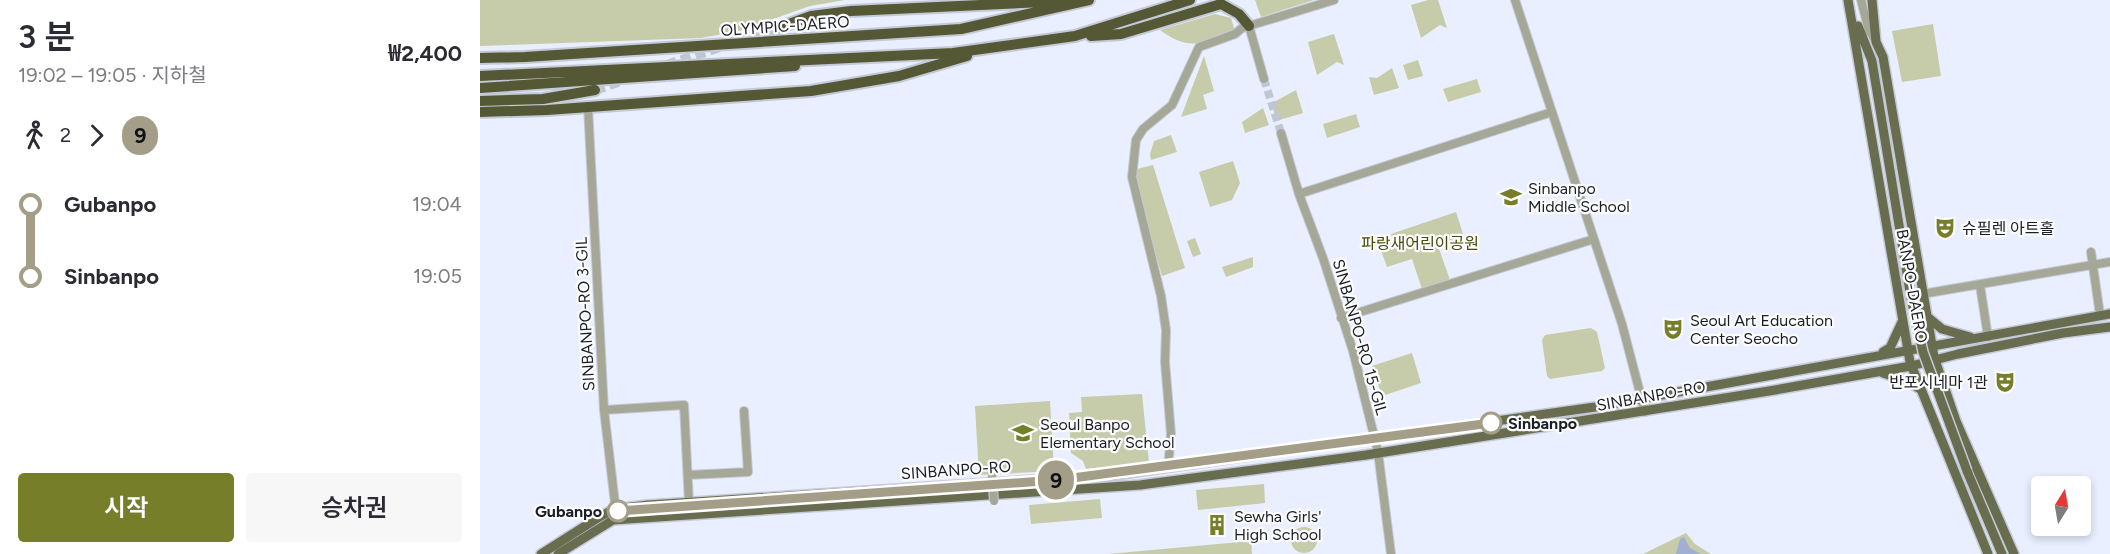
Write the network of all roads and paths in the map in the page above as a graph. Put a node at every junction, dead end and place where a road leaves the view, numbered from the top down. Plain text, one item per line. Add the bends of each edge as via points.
1 (1087, 0) edge
2 (1190, 0) edge
3 (1334, 0) edge
4 (1515, 0) edge
5 (1848, 0) edge
6 (1861, 0) edge
7 (1872, 0) edge
8 (1850, 11) junction
9 (1249, 26) junction
10 (778, 28) tunnel mouth
11 (1075, 36) junction
12 (1876, 42) junction
13 (1002, 46) junction
14 (915, 55) junction
15 (480, 58) edge
16 (1872, 61) junction
17 (480, 76) edge
18 (1264, 79) tunnel mouth
19 (480, 88) edge
20 (595, 90) tunnel mouth
21 (480, 101) edge
22 (588, 107) junction
23 (480, 112) edge
24 (1552, 112) junction
25 (1281, 133) tunnel mouth
26 (1299, 194) junction
27 (1594, 239) junction
28 (2091, 252) dead end
29 (2110, 262) edge
30 (2093, 265) junction
31 (1980, 285) junction
32 (1922, 294) junction
33 (1925, 315) junction
34 (2105, 315) edge
35 (1341, 318) junction
36 (1903, 321) junction
37 (2110, 327) edge
38 (1985, 337) junction
39 (1931, 345) junction
40 (1907, 349) junction
41 (1881, 353) junction
42 (1958, 354) junction
43 (1935, 362) junction
44 (1911, 366) junction
45 (1878, 372) junction
46 (1941, 379) junction
47 (1920, 389) junction
48 (1641, 396) junction
49 (604, 410) junction
50 (744, 411) dead end
51 (1645, 412) junction
52 (1956, 421) junction
53 (1938, 435) junction
54 (1374, 437) junction
55 (1378, 452) junction
56 (1168, 468) junction
57 (688, 476) junction
58 (992, 476) dead end
59 (994, 501) dead end
60 (689, 503) junction
61 (615, 509) junction
62 (617, 520) junction
63 (541, 554) edge
64 (558, 554) edge
65 (1391, 554) edge
66 (1988, 554) edge
67 (2002, 554) edge
68 (2014, 554) edge

1 - 10 highway via 851,11 811,16
1 - 15 highway, OLYMPIC-DAERO via 961,30
2 - 11 highway, OLYMPIC-DAERO
3 - 9 street
4 - 24 street
5 - 8 main road
6 - 12 street
7 - 12 main road, BANPO-DAERO
8 - 16 main road
8 - 36 main road, BANPO-DAERO
9 - 11 highway via 1239,14 1221,4 1121,34
9 - 18 street
9 - 56 street via 1199,47 1172,105 1143,129 1136,140 1132,177 1166,330 1164,362 1171,434
11 - 13 highway, OLYMPIC-DAERO
12 - 16 main road
12 - 32 main road, BANPO-DAERO via 1883,57
13 - 14 highway, OLYMPIC-DAERO
13 - 22 highway via 899,76 811,91
14 - 17 highway, OLYMPIC-DAERO
14 - 19 highway, OLYMPIC-DAERO
16 - 67 main road, bridge via 1923,352
20 - 21 highway via 543,99
22 - 23 highway
22 - 49 street, SINBANPO-RO 3-GIL
24 - 26 street
24 - 27 street
25 - 26 street, SINBANPO-RO 15-GIL
26 - 35 street, SINBANPO-RO 15-GIL
27 - 35 street
27 - 48 street
28 - 30 street, SINBANPO-RO
29 - 30 street
30 - 31 street
30 - 34 street, SINBANPO-RO
31 - 32 street, BANPO-DAERO
31 - 38 street
32 - 33 main road, BANPO-DAERO
33 - 38 main road via 1946,330
33 - 39 main road, BANPO-DAERO
34 - 38 main road, SINBANPO-RO
35 - 54 street, SINBANPO-RO 15-GIL
36 - 40 main road, BANPO-DAERO
36 - 41 main road via 1890,348
37 - 42 main road, SINBANPO-RO
38 - 39 main road, SINBANPO-RO
39 - 40 main road, SINBANPO-RO
39 - 43 main road, BANPO-DAERO
40 - 41 main road, SINBANPO-RO
40 - 44 main road, BANPO-DAERO
41 - 48 main road, SINBANPO-RO
42 - 43 main road, SINBANPO-RO
42 - 46 main road via 1944,367
43 - 44 main road, SINBANPO-RO
43 - 46 main road, BANPO-DAERO
44 - 45 main road, SINBANPO-RO
44 - 47 main road, BANPO-DAERO
45 - 47 main road
45 - 51 main road, SINBANPO-RO
46 - 52 main road, BANPO-DAERO
47 - 53 main road, BANPO-DAERO
48 - 51 street
48 - 54 main road, SINBANPO-RO via 1595,407
49 - 57 street via 684,405
49 - 61 street, SINBANPO-RO 3-GIL
50 - 57 street via 748,472
51 - 55 main road, SINBANPO-RO
52 - 53 main road via 1942,422
52 - 68 main road, BANPO-DAERO
53 - 66 main road, BANPO-DAERO
54 - 55 street, SINBANPO-RO 15-GIL
54 - 56 main road, SINBANPO-RO
55 - 62 main road, SINBANPO-RO via 1140,485
55 - 65 street, SINBANPO-RO 15-GIL
56 - 60 main road, SINBANPO-RO via 1114,475
57 - 60 street
58 - 59 street, bridge
60 - 61 main road, SINBANPO-RO
61 - 62 street, SINBANPO-RO 3-GIL
61 - 63 main road, SINBANPO-RO
62 - 64 main road, SINBANPO-RO via 605,523

